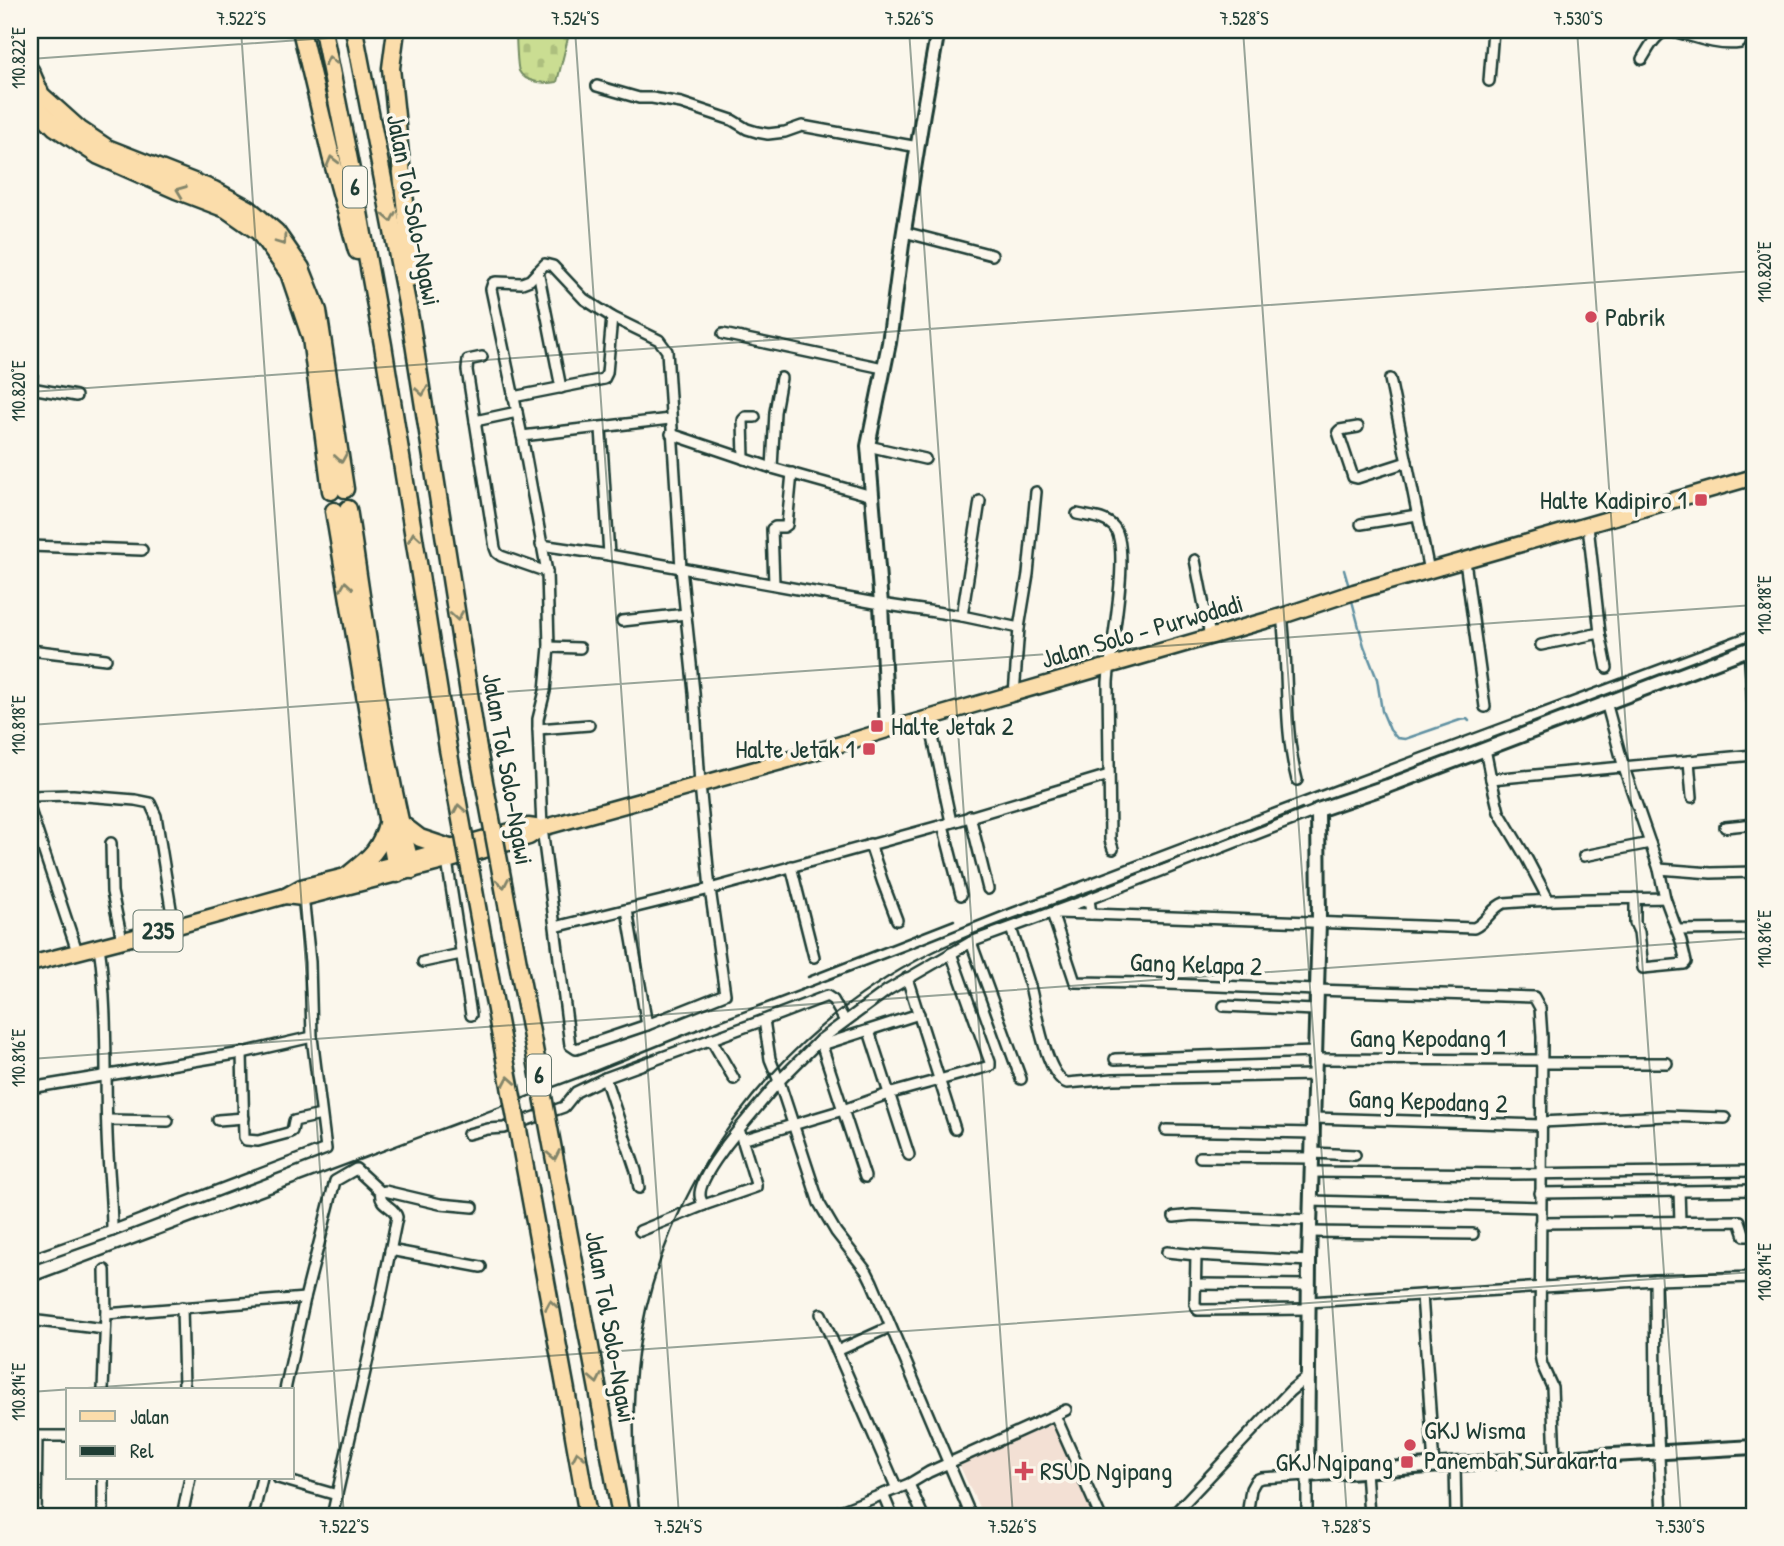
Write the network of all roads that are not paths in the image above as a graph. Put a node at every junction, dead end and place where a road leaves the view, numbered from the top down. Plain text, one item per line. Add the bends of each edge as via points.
1 (301, 30) edge
2 (323, 30) edge
3 (354, 30) edge
4 (396, 30) edge
5 (938, 30) edge
6 (1493, 30) edge
7 (1743, 30) edge
8 (1642, 59) dead end
9 (30, 71) edge
10 (1489, 80) dead end
11 (597, 86) dead end
12 (30, 97) edge
13 (918, 147) junction
14 (904, 232) junction
15 (992, 255) dead end
16 (538, 271) junction
17 (32, 316) dead end
18 (612, 317) junction
19 (411, 324) junction
20 (723, 334) dead end
21 (30, 344) edge
22 (383, 345) junction
23 (482, 357) dead end
24 (30, 358) edge
25 (883, 368) junction
26 (781, 378) dead end
27 (1390, 379) dead end
28 (31, 388) edge
29 (561, 388) junction
30 (76, 396) dead end
31 (513, 397) junction
32 (30, 400) edge
33 (517, 412) junction
34 (755, 417) dead end
35 (670, 419) junction
36 (475, 421) junction
37 (1358, 427) dead end
38 (601, 428) junction
39 (671, 434) junction
40 (522, 436) junction
41 (868, 446) junction
42 (744, 459) junction
43 (925, 460) dead end
44 (1407, 462) junction
45 (772, 468) junction
46 (792, 473) junction
47 (1754, 477) edge
48 (1036, 492) dead end
49 (872, 496) junction
50 (980, 501) dead end
51 (341, 510) dead end
52 (1077, 514) dead end
53 (1417, 515) junction
54 (1361, 524) dead end
55 (1588, 526) junction
56 (541, 545) junction
57 (30, 546) edge
58 (142, 550) dead end
59 (609, 555) junction
60 (1195, 560) dead end
61 (1465, 561) junction
62 (681, 568) junction
63 (1429, 570) junction
64 (547, 572) junction
65 (774, 584) junction
66 (881, 604) junction
67 (686, 614) junction
68 (962, 616) junction
69 (1282, 616) junction
70 (622, 621) dead end
71 (1019, 628) junction
72 (1600, 633) junction
73 (1210, 636) junction
74 (1541, 645) dead end
75 (550, 647) junction
76 (580, 648) dead end
77 (1751, 648) edge
78 (30, 650) edge
79 (106, 659) dead end
80 (1108, 666) junction
81 (1607, 668) dead end
82 (1753, 684) edge
83 (1014, 694) junction
84 (1606, 702) junction
85 (1485, 706) dead end
86 (1754, 717) edge
87 (929, 718) junction
88 (589, 725) dead end
89 (538, 729) junction
90 (887, 730) junction
91 (1485, 748) junction
92 (1754, 755) edge
93 (1689, 761) junction
94 (1624, 768) junction
95 (1109, 775) junction
96 (1491, 779) junction
97 (1297, 780) dead end
98 (700, 784) junction
99 (30, 796) edge
100 (1692, 797) dead end
101 (30, 810) edge
102 (1318, 810) junction
103 (970, 816) junction
104 (393, 822) junction
105 (947, 824) junction
106 (1754, 824) edge
107 (1725, 827) dead end
108 (542, 828) junction
109 (111, 843) dead end
110 (1650, 843) junction
111 (870, 844) junction
112 (1112, 849) dead end
113 (449, 855) junction
114 (1584, 856) dead end
115 (791, 866) junction
116 (403, 867) junction
117 (1659, 869) junction
118 (1754, 872) edge
119 (337, 882) junction
120 (710, 889) junction
121 (988, 889) dead end
122 (302, 892) junction
123 (961, 895) dead end
124 (1635, 898) junction
125 (1665, 898) junction
126 (1088, 899) junction
127 (1548, 899) junction
128 (627, 910) junction
129 (1052, 913) junction
130 (1091, 914) junction
131 (897, 920) dead end
132 (1319, 921) junction
133 (174, 928) junction
134 (555, 928) junction
135 (1011, 928) junction
136 (1754, 929) edge
137 (1677, 930) junction
138 (122, 940) junction
139 (971, 942) junction
140 (99, 946) junction
141 (77, 951) junction
142 (951, 953) junction
143 (461, 954) junction
144 (814, 957) dead end
145 (423, 962) dead end
146 (30, 964) edge
147 (907, 978) junction
148 (1316, 990) junction
149 (1224, 1006) dead end
150 (1315, 1010) junction
151 (919, 1014) junction
152 (471, 1015) dead end
153 (764, 1020) junction
154 (845, 1021) junction
155 (647, 1025) junction
156 (869, 1031) junction
157 (312, 1037) junction
158 (711, 1039) junction
159 (821, 1042) junction
160 (242, 1053) junction
161 (1315, 1055) junction
162 (1115, 1059) dead end
163 (1541, 1062) junction
164 (1667, 1063) dead end
165 (107, 1074) junction
166 (1315, 1075) junction
167 (605, 1078) junction
168 (734, 1079) dead end
169 (1021, 1079) dead end
170 (940, 1080) junction
171 (779, 1081) junction
172 (30, 1088) edge
173 (888, 1094) junction
174 (843, 1110) junction
175 (321, 1115) junction
176 (243, 1118) junction
177 (1314, 1118) junction
178 (1725, 1118) dead end
179 (218, 1120) dead end
180 (107, 1121) junction
181 (168, 1121) dead end
182 (1541, 1124) junction
183 (793, 1125) junction
184 (739, 1129) junction
185 (955, 1129) dead end
186 (1166, 1130) dead end
187 (1314, 1133) junction
188 (468, 1135) dead end
189 (742, 1140) junction
190 (909, 1155) dead end
191 (1313, 1155) junction
192 (1355, 1156) dead end
193 (1200, 1157) dead end
194 (1754, 1171) edge
195 (1312, 1172) junction
196 (1541, 1173) junction
197 (865, 1177) dead end
198 (639, 1188) dead end
199 (1754, 1189) edge
200 (1679, 1191) junction
201 (381, 1192) junction
202 (1540, 1192) junction
203 (1311, 1201) junction
204 (704, 1206) junction
205 (1540, 1207) junction
206 (473, 1208) dead end
207 (1174, 1217) dead end
208 (1680, 1222) junction
209 (1540, 1223) junction
210 (1310, 1226) junction
211 (112, 1231) junction
212 (640, 1231) dead end
213 (1473, 1234) dead end
214 (1754, 1236) edge
215 (390, 1250) junction
216 (1167, 1252) dead end
217 (1196, 1255) junction
218 (30, 1260) edge
219 (1309, 1261) junction
220 (481, 1267) dead end
221 (105, 1270) dead end
222 (1754, 1277) edge
223 (1655, 1280) junction
224 (1196, 1284) junction
225 (1309, 1285) junction
226 (1539, 1288) junction
227 (1422, 1295) junction
228 (305, 1298) junction
229 (1309, 1305) junction
230 (182, 1307) junction
231 (106, 1314) junction
232 (821, 1314) dead end
233 (30, 1320) edge
234 (890, 1328) junction
235 (105, 1329) junction
236 (837, 1351) junction
237 (1308, 1376) junction
238 (103, 1388) edge
239 (185, 1388) edge
240 (285, 1388) edge
241 (1066, 1410) dead end
242 (1055, 1415) junction
243 (34, 1436) edge
244 (66, 1436) edge
245 (1754, 1447) edge
246 (1658, 1453) junction
247 (1555, 1459) junction
248 (949, 1463) junction
249 (1455, 1464) junction
250 (1434, 1465) junction
251 (1366, 1471) junction
252 (1307, 1475) junction
253 (103, 1480) edge
254 (190, 1480) edge
255 (262, 1480) edge
256 (285, 1480) edge
257 (909, 1484) junction
258 (897, 1489) junction
259 (883, 1494) junction
260 (337, 1495) junction
261 (36, 1516) edge
262 (103, 1516) edge
263 (181, 1516) edge
264 (253, 1516) edge
265 (332, 1516) edge
266 (588, 1516) edge
267 (621, 1516) edge
268 (828, 1516) edge
269 (892, 1516) edge
270 (923, 1516) edge
271 (971, 1516) edge
272 (1100, 1516) edge
273 (1172, 1516) edge
274 (1247, 1516) edge
275 (1307, 1516) edge
276 (1369, 1516) edge
277 (1456, 1516) edge
278 (1662, 1516) edge

22 -> 1 highway
22 -> 2 highway, Jalan Tol Solo–Ngawi / 6
3 -> 19 highway, Jalan Tol Solo–Ngawi / 6
4 - 19 highway via 391,68 409,241
5 - 13 street
6 - 10 street
7 - 8 street via 1737,45 1665,30
9 -> 12 highway via 41,95 107,148 214,190 249,209 276,232 301,268 318,311 338,490 311,338 289,272 259,232 226,209 99,156 55,127
11 - 13 street via 681,103 757,132 785,132 802,126
13 - 14 street
14 - 15 street
14 - 25 street
16 - 18 street via 545,264 553,266 584,299
16 - 29 street
16 - 31 street via 522,283 496,282 492,286
17 - 21 street
18 - 29 street via 607,376
18 - 35 street via 665,347
19 -> 267 highway, Jalan Tol Solo–Ngawi / 6, bridge via 477,744
20 - 25 street
266 -> 22 highway, Jalan Tol Solo–Ngawi / 6, bridge via 448,749
23 - 36 street via 466,364
24 - 28 street
25 - 41 street
26 - 45 street
27 - 44 street
28 - 30 street
28 - 32 street
29 - 31 street
31 - 33 street
33 - 36 street
33 - 40 street
34 - 42 street via 743,419
35 - 38 street
35 - 39 street
36 - 64 street via 497,553
37 - 44 street via 1338,433 1353,477
38 - 40 street
38 - 59 street
39 - 42 street
39 - 62 street
40 - 56 street
41 - 43 street
41 - 49 street
42 - 45 street
44 - 53 street
45 - 46 street
46 - 49 street
46 - 65 street via 787,525 772,529
47 - 55 main road, Jalan Solo - Purwodadi
48 - 71 street
49 - 66 street
50 - 68 street
51 - 104 highway via 381,725
52 - 80 street via 1102,519 1120,536 1118,604
53 - 54 street
53 - 63 street
55 - 61 main road, Jalan Solo - Purwodadi
55 - 72 street
56 - 59 street
56 - 64 street
57 - 58 street
59 - 62 street
60 - 73 street
61 - 63 main road, Jalan Solo - Purwodadi
61 - 85 street
62 - 65 street
62 - 67 street
63 - 69 main road, Jalan Solo - Purwodadi / 235
64 - 75 street
65 - 66 street
66 - 68 street
66 - 90 street
67 - 70 street
67 - 98 street
68 - 71 street
69 - 73 main road, Jalan Solo - Purwodadi / 235
69 - 97 street
71 - 83 street
72 - 74 street
72 - 81 street
73 - 80 main road, Jalan Solo - Purwodadi / 235
75 - 76 street
75 - 89 street
77 - 82 street
77 - 84 street
78 - 79 street
80 - 83 main road, Jalan Solo - Purwodadi / 235
80 - 95 street
82 - 86 street
83 - 87 main road, Jalan Solo - Purwodadi / 235
84 - 91 street
84 - 94 street
87 - 90 main road, Jalan Solo - Purwodadi / 235
87 - 105 street
88 - 89 street
89 - 108 street
90 - 98 main road, Jalan Solo - Purwodadi / 235
91 - 96 street
91 - 102 street
92 - 93 street
93 - 94 street
93 - 100 street
94 - 96 street
94 - 110 street
95 - 103 street
95 - 112 street
96 - 127 street via 1499,813
98 - 108 main road, Jalan Solo - Purwodadi / 235
98 - 120 street
99 - 133 street via 73,795 150,803
101 - 141 street
102 - 126 street
102 - 132 street
103 - 105 street
103 - 121 street
104 - 113 highway
104 - 116 highway
104 - 119 highway via 369,858
105 - 111 street
105 - 123 street
106 - 107 street
108 - 113 main road, Jalan Solo - Purwodadi / 235 via 528,826
108 - 134 street
109 - 138 street via 112,892
110 - 114 street
110 - 117 street
111 - 115 street
111 - 131 street
113 - 116 main road, Jalan Solo - Purwodadi / 235
113 - 143 street
115 - 120 street
115 - 144 street
116 - 119 main road, Jalan Solo - Purwodadi / 235
117 - 118 street
117 - 125 street
119 - 122 main road, Jalan Solo - Purwodadi / 235
120 - 128 street
120 - 155 street via 725,994
122 - 133 main road, Jalan Solo - Purwodadi / 235
122 - 157 street
124 - 125 street
124 - 127 street
124 - 137 street via 1643,968 1686,962
125 - 137 street
126 - 129 street
126 - 130 street
127 - 132 street via 1504,903 1474,928
128 - 134 street
128 - 155 street
129 - 130 street
129 - 135 street
129 - 148 street, Gang Kelapa 2 via 1075,982
130 - 132 street
132 - 148 street
133 - 138 main road, Jalan Solo - Purwodadi / 235
134 - 155 street via 572,1048
135 - 139 street
135 - 166 street via 1046,1049 1062,1081
136 - 137 street
138 - 140 main road, Jalan Solo - Purwodadi / 235
139 - 142 street
139 - 169 street
140 - 141 main road, Jalan Solo - Purwodadi / 235
140 - 165 street
141 - 146 main road, Jalan Solo - Purwodadi / 235
142 - 147 street
142 - 170 street via 990,1065
143 - 145 street
143 - 152 street
147 - 151 street
147 - 154 street
148 - 150 street
148 - 163 street, Gang Kelapa 2 via 1534,997 1540,1008
149 - 150 street
150 - 161 street
151 - 156 street
151 - 170 street
153 - 154 street via 827,996
153 - 158 street
153 - 171 street
154 - 159 street
156 - 159 street
156 - 173 street
157 - 160 street
157 - 175 street
158 - 167 street
158 - 168 street
159 - 171 street
159 - 174 street
160 - 165 street
160 - 176 street
161 - 162 street, Gang Kepodang 1
161 - 163 street, Gang Kepodang 1
161 - 166 street
163 - 164 street, Gang Kepodang 1
163 - 182 street
165 - 172 street
165 - 180 street
166 - 177 street
167 - 188 street via 576,1092 564,1107
167 - 198 street
170 - 173 street
170 - 185 street
171 - 183 street
171 - 184 street
173 - 174 street
173 - 190 street
174 - 183 street
174 - 197 street
175 - 176 street via 294,1121 288,1133 251,1141 244,1137
175 - 211 street via 326,1149
176 - 179 street
177 - 182 street, Gang Kepodang 2
177 - 187 street
178 - 182 street, Gang Kepodang 2 via 1666,1116
180 - 181 street
180 - 211 street
182 - 196 street
183 - 189 street
183 - 234 street via 819,1203 867,1272
184 - 189 street
184 - 204 street via 723,1147 701,1188
186 - 187 street
187 - 191 street
189 - 204 street via 756,1187
191 - 192 street
191 - 193 street
191 - 195 street
194 - 196 street
195 - 196 street
195 - 203 street
196 - 202 street
199 - 200 street
200 - 202 street
200 - 208 street
201 - 206 street
201 - 215 street via 382,1202 397,1215
201 - 228 street via 356,1169 335,1181
202 - 205 street
203 - 205 street
203 - 210 street
204 - 212 street
205 - 209 street
207 - 210 street
208 - 209 street
208 - 214 street via 1740,1221 1745,1236
209 - 226 street
210 - 213 street
210 - 219 street
211 - 218 street
215 - 220 street
215 - 260 street
216 - 217 street
217 - 219 street
217 - 224 street
219 - 225 street
221 - 231 street
222 - 223 street
223 - 226 street
223 - 246 street
224 - 225 street
224 - 229 street via 1195,1307 1201,1311
225 - 229 street
226 - 227 street
226 - 247 street via 1540,1355 1552,1387
227 - 229 street
227 - 250 street
228 - 230 street
228 - 240 street
229 - 237 street
230 - 231 street
230 - 239 street
231 - 235 street
232 - 236 street
233 - 235 street
234 - 236 street
234 - 248 street
235 - 238 street
236 - 258 street
237 - 252 street
237 - 273 street
241 - 242 street
242 - 248 street
242 - 272 street
243 - 244 street
243 - 261 street
245 - 246 street
246 - 247 street
246 - 278 street
247 - 249 street
248 - 257 street
248 - 271 street
249 - 250 street
249 - 277 street
250 - 251 street
251 - 252 street
251 - 276 street
252 - 274 street via 1256,1480
252 - 275 street
253 - 262 street
254 - 263 street
255 - 264 street
256 - 260 street
257 - 258 street
257 - 270 street
258 - 259 street
259 - 268 street
259 - 269 street
260 - 265 street

